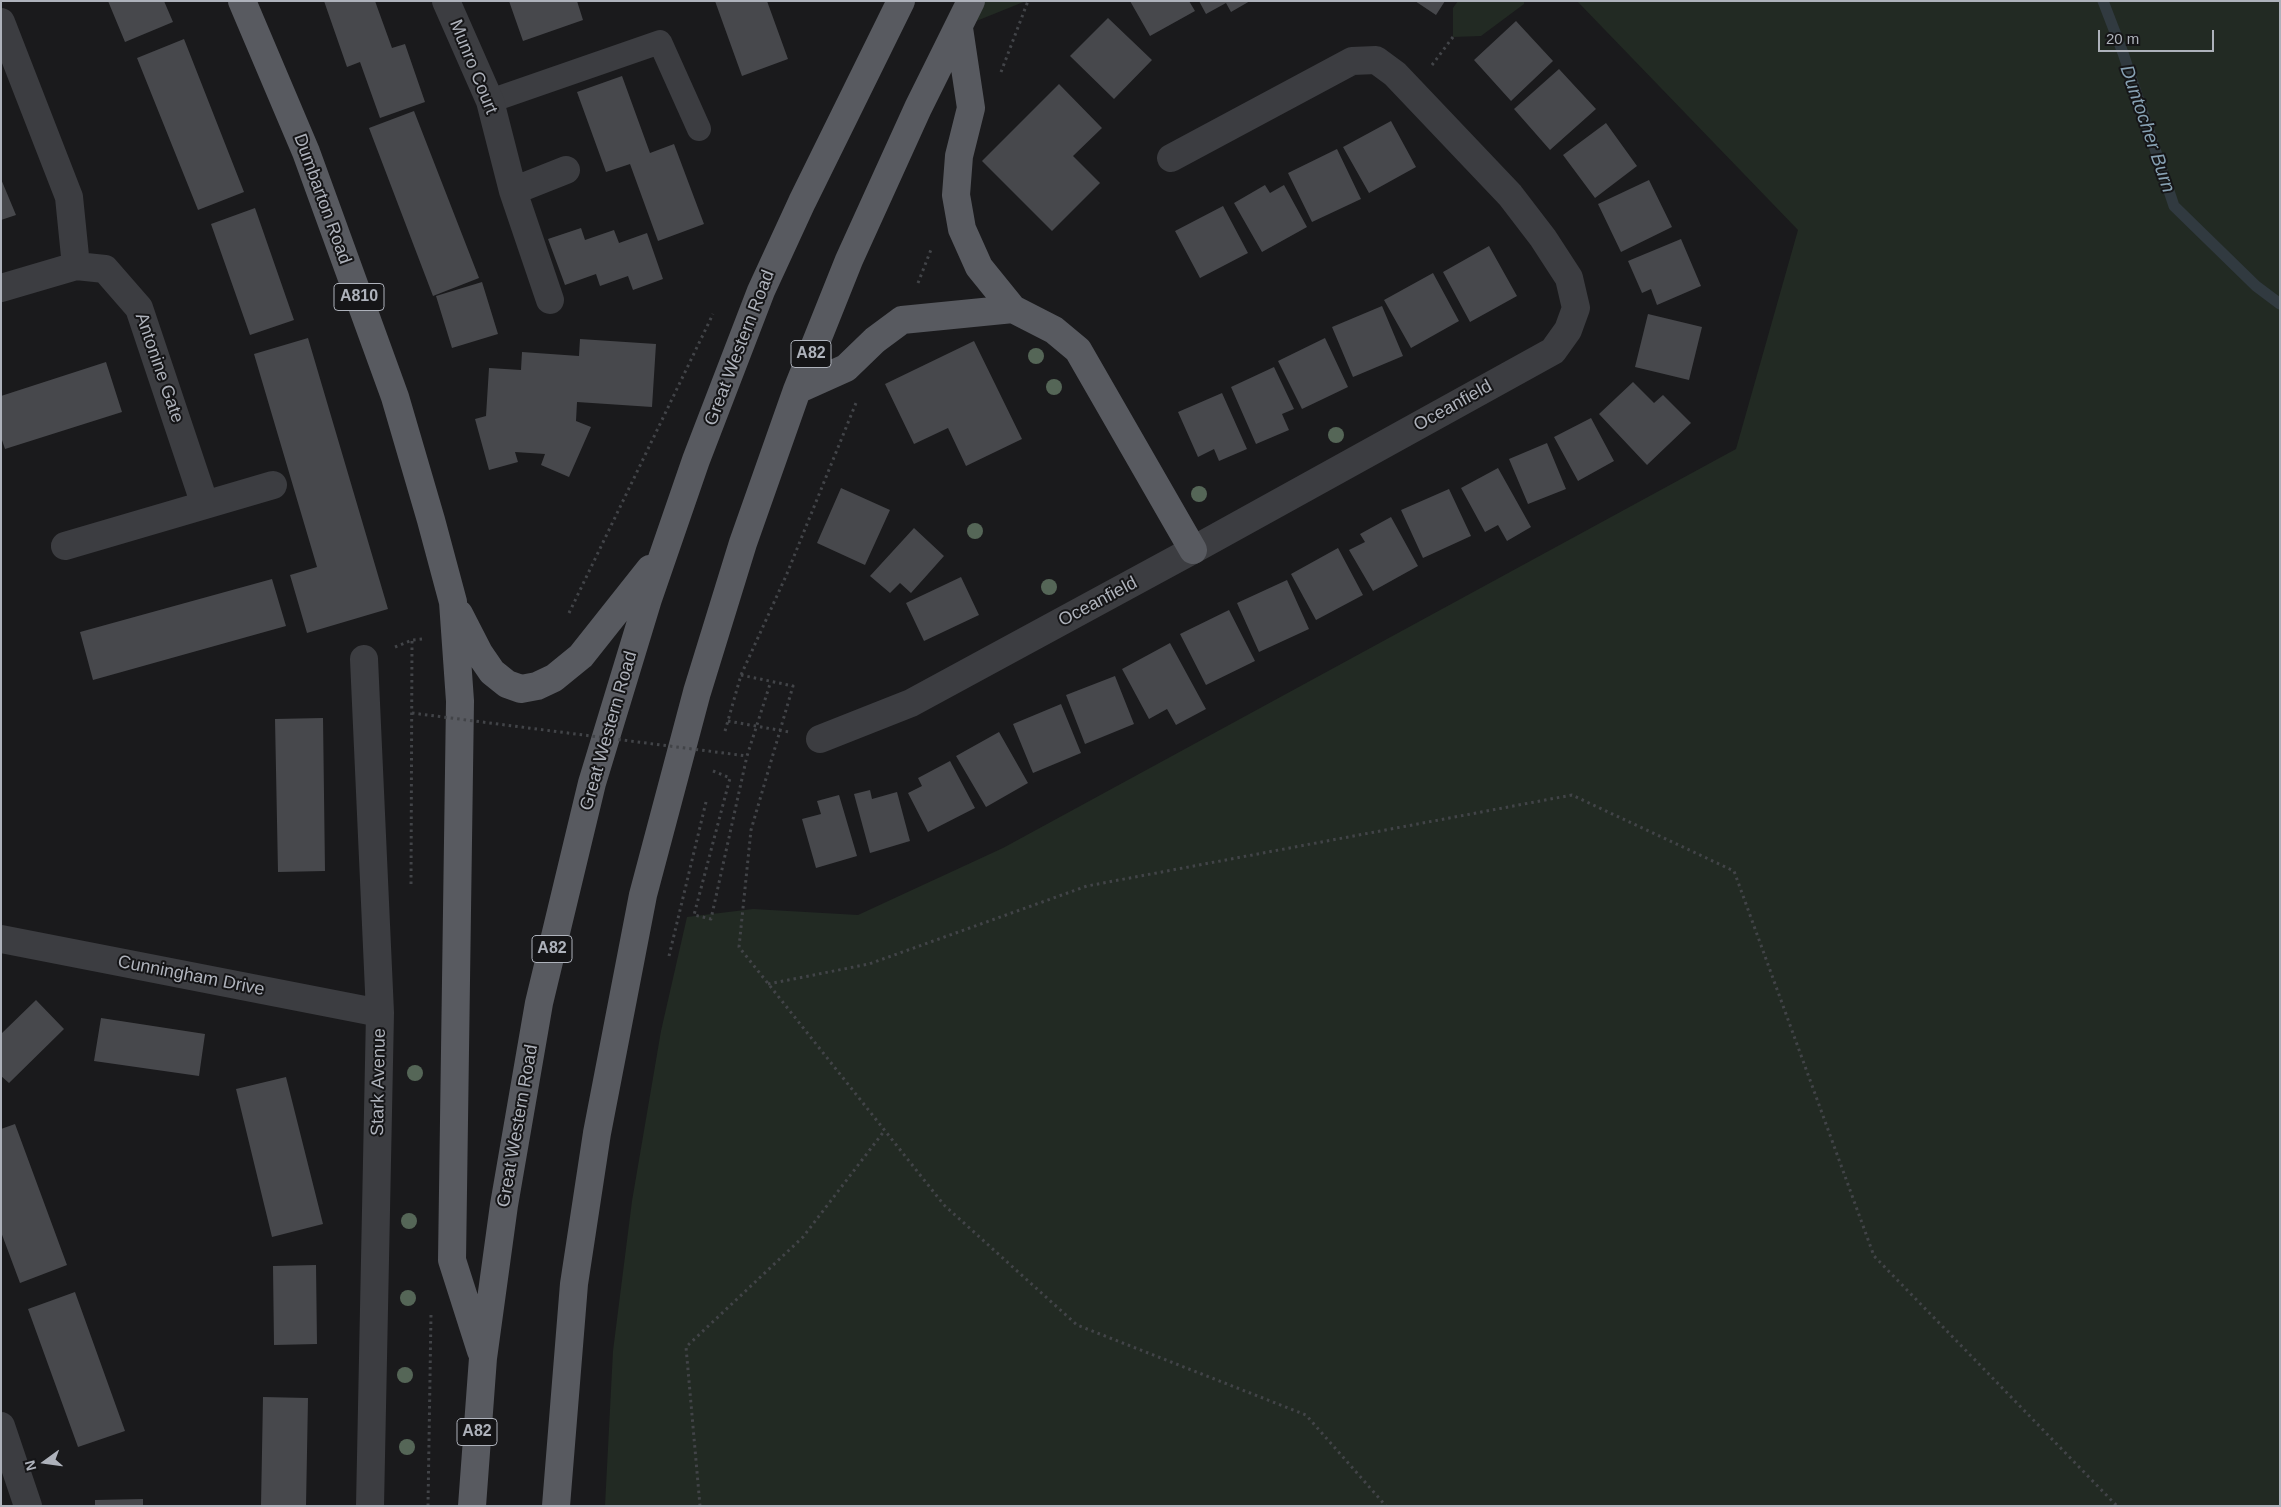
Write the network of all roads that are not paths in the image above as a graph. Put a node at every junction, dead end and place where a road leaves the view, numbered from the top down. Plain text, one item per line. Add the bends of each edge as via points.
1 (242, 1) edge
2 (446, 1) edge
3 (901, 1) edge
4 (971, 1) edge
5 (1, 22) edge
6 (959, 28) junction
7 (490, 101) junction
8 (699, 129) dead end
9 (1170, 158) dead end
10 (566, 170) dead end
11 (512, 191) junction
12 (76, 266) junction
13 (1, 288) edge
14 (550, 300) dead end
15 (1013, 309) junction
16 (797, 390) junction
17 (273, 485) dead end
18 (205, 505) junction
19 (65, 546) dead end
20 (665, 550) junction
21 (1193, 550) junction
22 (452, 602) junction
23 (364, 659) dead end
24 (820, 739) road end
25 (1, 939) edge
26 (380, 1014) junction
27 (483, 1358) junction
28 (1, 1426) edge
29 (28, 1506) edge
30 (370, 1506) edge
31 (472, 1506) edge
32 (556, 1506) edge

1 - 22 main road, Dumbarton Road / A810 via 306,152 395,397
2 - 7 street, Munro Court
3 - 20 main road, Great Western Road / A82 via 761,291
4 - 6 main road, A82
5 - 12 street via 70,197
6 - 15 main road via 971,108 959,156 956,195 962,229 979,267
6 - 16 main road, A82 via 918,108 849,260
7 - 8 lane via 660,42
7 - 11 street, Munro Court
9 - 21 street, Oceanfield via 1352,61 1376,60 1395,74 1510,195 1569,278 1576,308 1568,330 1553,351
10 - 11 street
11 - 14 street, Munro Court
12 - 13 street, Antonine Gate
12 - 18 street, Antonine Gate via 105,269 139,308
15 - 16 main road via 902,320 846,368
15 - 21 main road via 1054,330 1078,350
16 - 32 main road, A82 via 743,544 697,692 643,895 596,1134 574,1284
17 - 18 street
18 - 19 street
20 - 22 main road via 581,656 554,678 537,686 521,689 507,684 492,672
20 - 27 main road, Great Western Road / A82 via 592,783 539,1003 504,1206
21 - 24 street, Oceanfield via 911,703
22 - 27 main road via 460,700 452,1260
23 - 26 street, Stark Avenue
25 - 26 street, Cunningham Drive
26 - 30 street, Stark Avenue
27 - 31 main road, Great Western Road / A82
28 - 29 street

